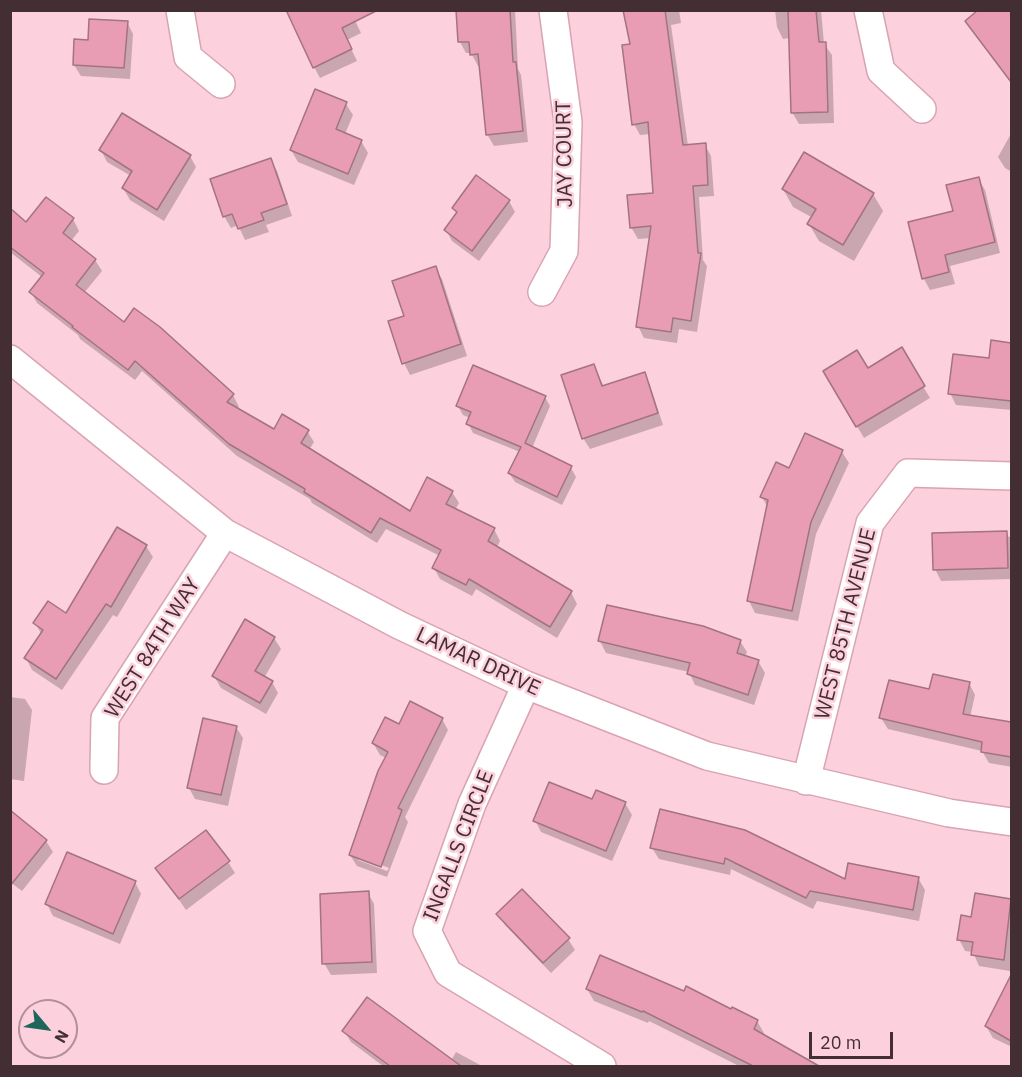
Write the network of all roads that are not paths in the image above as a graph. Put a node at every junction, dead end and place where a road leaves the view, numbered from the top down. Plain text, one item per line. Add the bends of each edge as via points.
1 (180, 10) edge
2 (553, 10) edge
3 (868, 10) edge
4 (221, 84) dead end
5 (922, 109) dead end
6 (542, 292) dead end
7 (10, 359) edge
8 (1011, 476) edge
9 (225, 533) junction
10 (526, 686) junction
11 (104, 771) dead end
12 (806, 781) junction
13 (1011, 822) edge
14 (602, 1066) edge

1 - 4 street via 188,57
2 - 6 street, JAY COURT via 568,122 564,251
3 - 5 street via 881,71
7 - 9 street, LAMAR DRIVE
8 - 12 street, WEST 85TH AVENUE via 908,473 870,523
9 - 10 street, LAMAR DRIVE via 399,625
9 - 11 street, WEST 84TH WAY via 105,718
10 - 12 street, LAMAR DRIVE via 707,756
10 - 14 street, INGALLS CIRCLE via 472,804 427,931 448,973
12 - 13 street, LAMAR DRIVE via 949,813

